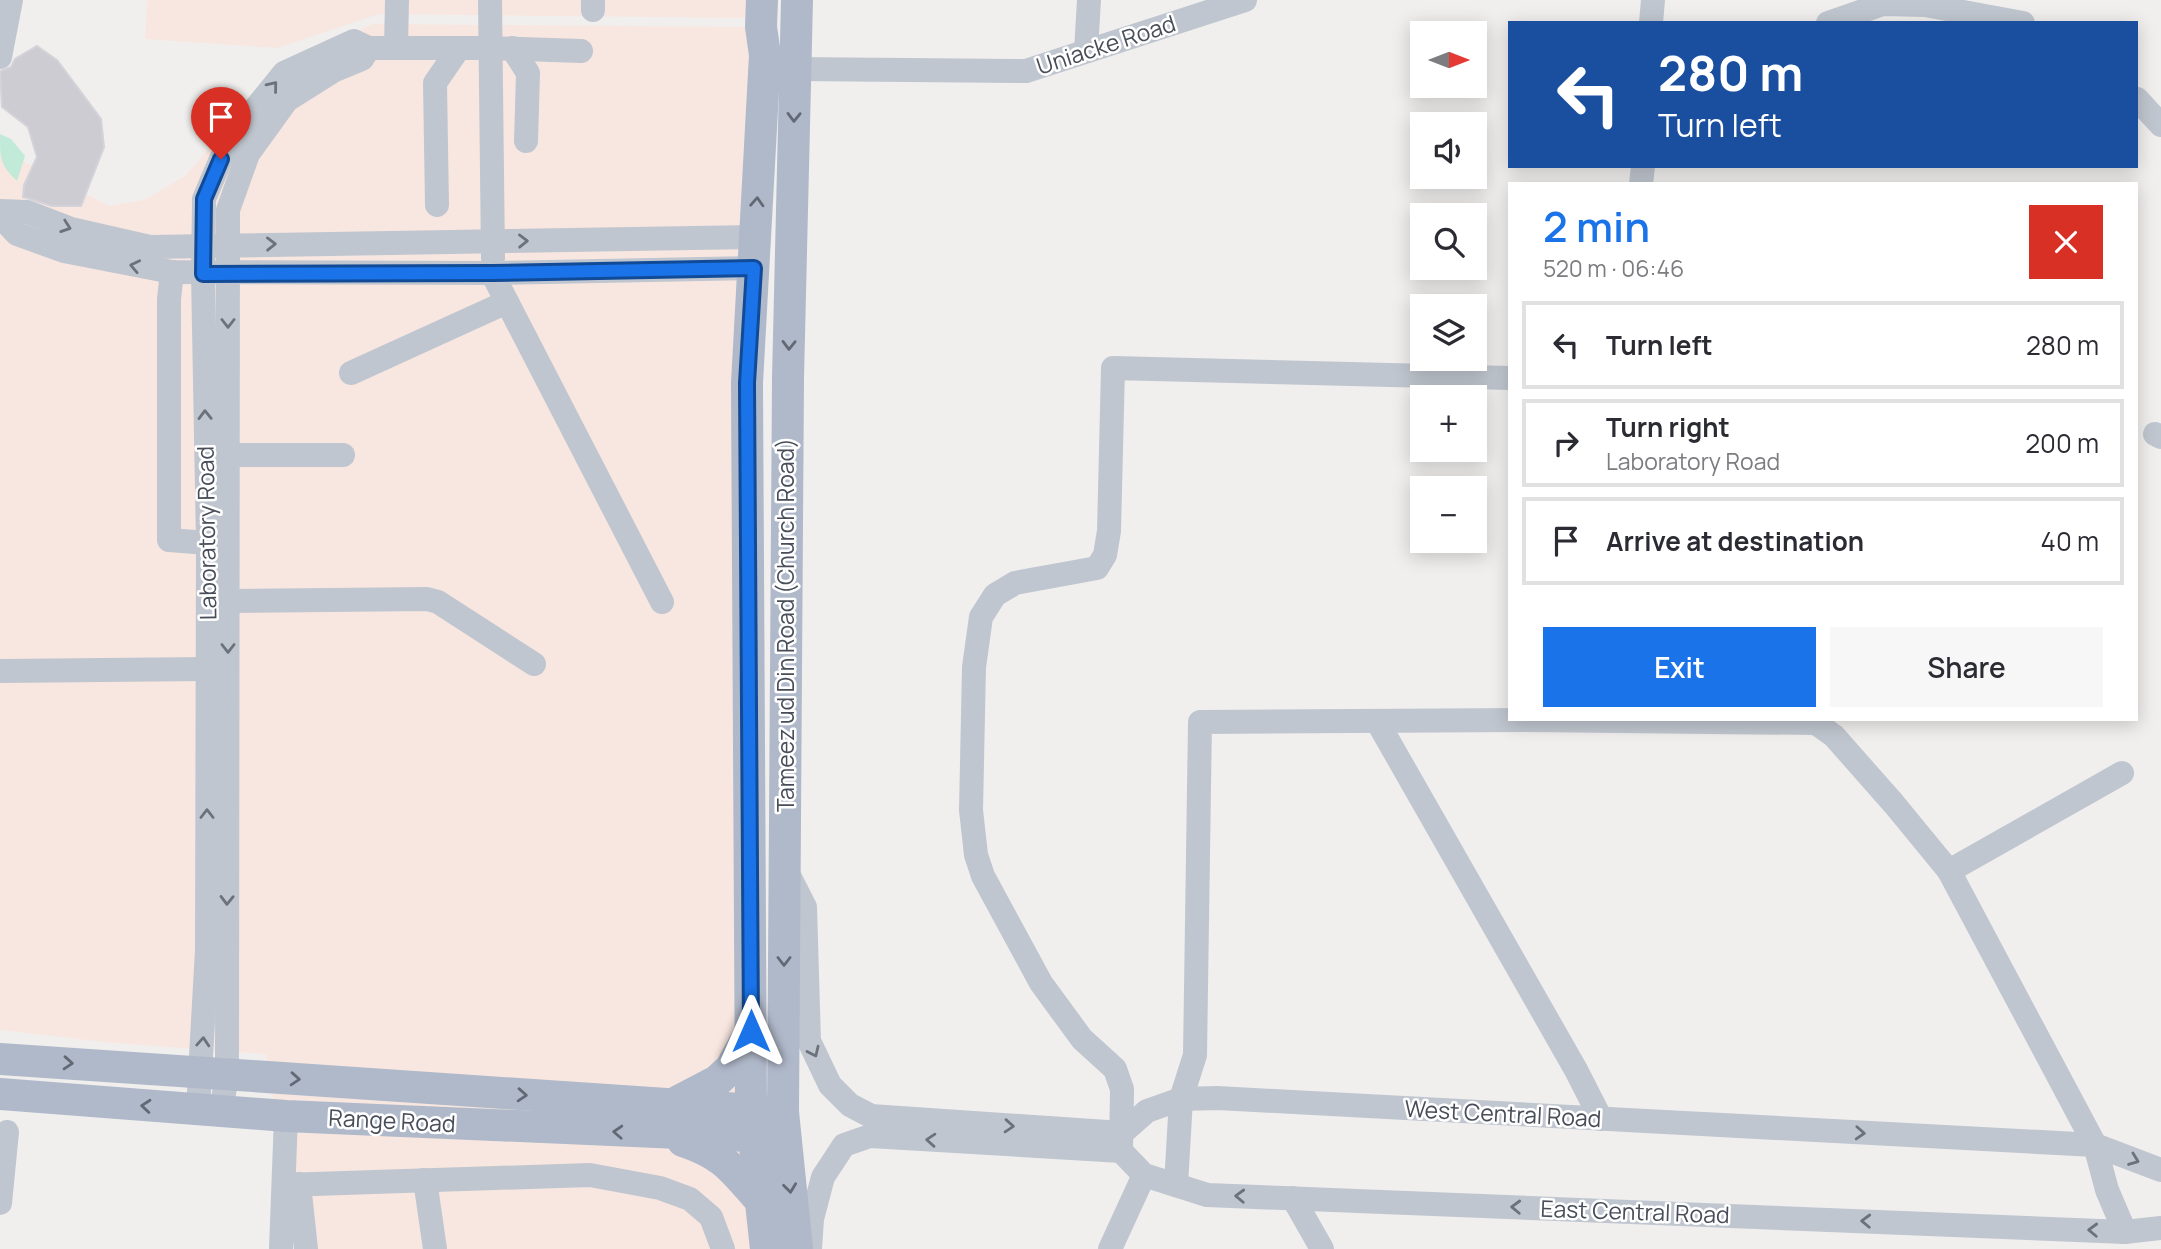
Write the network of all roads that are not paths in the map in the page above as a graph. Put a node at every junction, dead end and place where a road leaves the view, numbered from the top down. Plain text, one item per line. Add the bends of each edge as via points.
1 (11, 0) edge
2 (397, 0) edge
3 (490, 0) edge
4 (762, 0) edge
5 (797, 0) edge
6 (1089, 0) edge
7 (1245, 0) edge
8 (1653, 0) edge
9 (1651, 21) edge
10 (1834, 21) edge
11 (2012, 21) edge
12 (369, 48) junction
13 (396, 48) junction
14 (484, 48) junction
15 (581, 51) dead end
16 (1086, 51) junction
17 (0, 57) edge
18 (795, 69) junction
19 (2138, 100) edge
20 (2161, 125) edge
21 (526, 141) dead end
22 (437, 205) dead end
23 (0, 214) edge
24 (755, 236) junction
25 (486, 242) junction
26 (228, 245) junction
27 (203, 247) junction
28 (754, 268) junction
29 (172, 272) junction
30 (215, 273) junction
31 (488, 273) junction
32 (507, 302) junction
33 (351, 373) dead end
34 (1508, 377) edge
35 (788, 379) junction
36 (747, 383) junction
37 (228, 455) junction
38 (343, 455) dead end
39 (208, 543) junction
40 (227, 601) junction
41 (662, 602) dead end
42 (534, 664) dead end
43 (207, 669) junction
44 (0, 671) edge
45 (1508, 720) edge
46 (1377, 721) junction
47 (1812, 721) edge
48 (2122, 773) dead end
49 (785, 867) junction
50 (1950, 871) junction
51 (751, 1031) junction
52 (0, 1059) edge
53 (214, 1073) junction
54 (0, 1094) edge
55 (1181, 1099) junction
56 (210, 1111) junction
57 (286, 1115) junction
58 (667, 1119) junction
59 (1601, 1119) junction
60 (752, 1124) junction
61 (784, 1124) junction
62 (1825, 1131) junction
63 (7, 1132) dead end
64 (1121, 1142) junction
65 (2095, 1145) junction
66 (2161, 1170) edge
67 (1144, 1175) junction
68 (425, 1181) junction
69 (291, 1184) junction
70 (1176, 1185) junction
71 (1293, 1198) junction
72 (760, 1200) junction
73 (0, 1203) edge
74 (2161, 1228) edge
75 (2125, 1232) junction
76 (281, 1249) edge
77 (306, 1249) edge
78 (435, 1249) edge
79 (723, 1249) edge
80 (766, 1249) edge
81 (797, 1249) edge
82 (810, 1249) edge
83 (1110, 1249) edge
84 (1322, 1249) edge

1 - 17 street
2 - 13 street
3 - 14 street
24 -> 4 main road, Tameez ud Din Road (Church Road) via 765,55
5 - 18 main road, Tameez ud Din Road (Church Road)
6 - 16 street
7 - 16 street, Uniacke Road
8 - 9 street
10 - 11 street via 1883,4 1925,5
12 - 13 street, Laboratory Road
12 - 26 street, Laboratory Road via 362,59 287,100 248,154 228,210
27 -> 12 street, Laboratory Road via 204,199 221,159 237,131 284,73 354,41
13 - 14 street, Laboratory Road
14 - 15 street, Laboratory Road
14 - 21 street via 528,73
14 - 22 street via 435,83
14 - 25 street
16 - 18 street, Uniacke Road via 1026,71
18 -> 35 main road, Tameez ud Din Road (Church Road)
19 - 20 street
23 -> 27 street via 27,212 71,229 150,247
29 -> 23 street via 64,251 17,234
25 -> 24 street
24 - 28 main road, Tameez ud Din Road (Church Road)
26 -> 25 street
25 - 31 street
26 - 27 street
26 - 30 street, Laboratory Road
27 - 30 street, Laboratory Road
28 - 31 street
28 - 36 main road, Tameez ud Din Road (Church Road)
29 - 30 street
29 - 39 street via 169,540
30 - 31 street
30 -> 37 street, Laboratory Road
39 -> 30 street, Laboratory Road
31 - 32 street
32 - 33 street
32 - 41 street
34 - 64 street via 1114,368 1105,555 1097,568 1015,583 995,594 981,617 974,667 971,810 976,855 1041,983 1082,1039 1115,1069 1122,1089
35 - 36 main road
35 - 49 main road, Tameez ud Din Road (Church Road)
36 - 51 main road, Tameez ud Din Road (Church Road)
37 - 38 street
37 - 40 street, Laboratory Road
39 - 43 street, Laboratory Road
40 - 42 street via 427,599
40 -> 53 street, Laboratory Road
43 - 44 street
53 -> 43 street, Laboratory Road via 206,950
45 - 46 street
46 - 55 street via 1200,722 1195,1055
46 - 59 street
47 - 50 street via 1842,746
48 - 50 street
49 -> 61 main road, Tameez ud Din Road (Church Road)
49 -> 64 street via 804,907 809,1041 830,1085 850,1105 870,1116
50 - 65 street
51 - 58 main road via 731,1068
51 - 60 main road, Tameez ud Din Road (Church Road)
52 -> 53 main road
53 - 56 street, Laboratory Road
53 -> 58 main road
56 -> 54 main road, Range Road
55 - 59 street, West Central Road
55 - 62 street, West Central Road
55 - 64 street, West Central Road via 1147,1111
55 - 70 street
56 - 57 main road, Range Road
58 -> 57 main road, Range Road
57 - 69 street
58 - 60 main road, Range Road
58 - 72 main road via 725,1160
59 - 62 street, West Central Road
60 - 61 main road, Range Road
60 - 72 main road, Tameez ud Din Road (Church Road)
61 -> 81 main road, Tameez ud Din Road (Church Road)
62 -> 65 street, West Central Road
63 - 73 street
64 - 67 street, East Central Road
64 -> 82 street via 870,1136 844,1145 823,1177
65 -> 66 street, West Central Road
65 - 75 street
67 - 70 street, East Central Road
67 - 83 street
68 - 69 street
68 - 78 street
68 - 79 street via 590,1175 660,1188 690,1199 711,1217
69 - 76 street
69 - 77 street
71 -> 70 street, East Central Road via 1207,1195
75 -> 71 street, East Central Road
71 - 84 street
72 - 80 main road, Tameez ud Din Road (Church Road)
74 - 75 street, East Central Road

